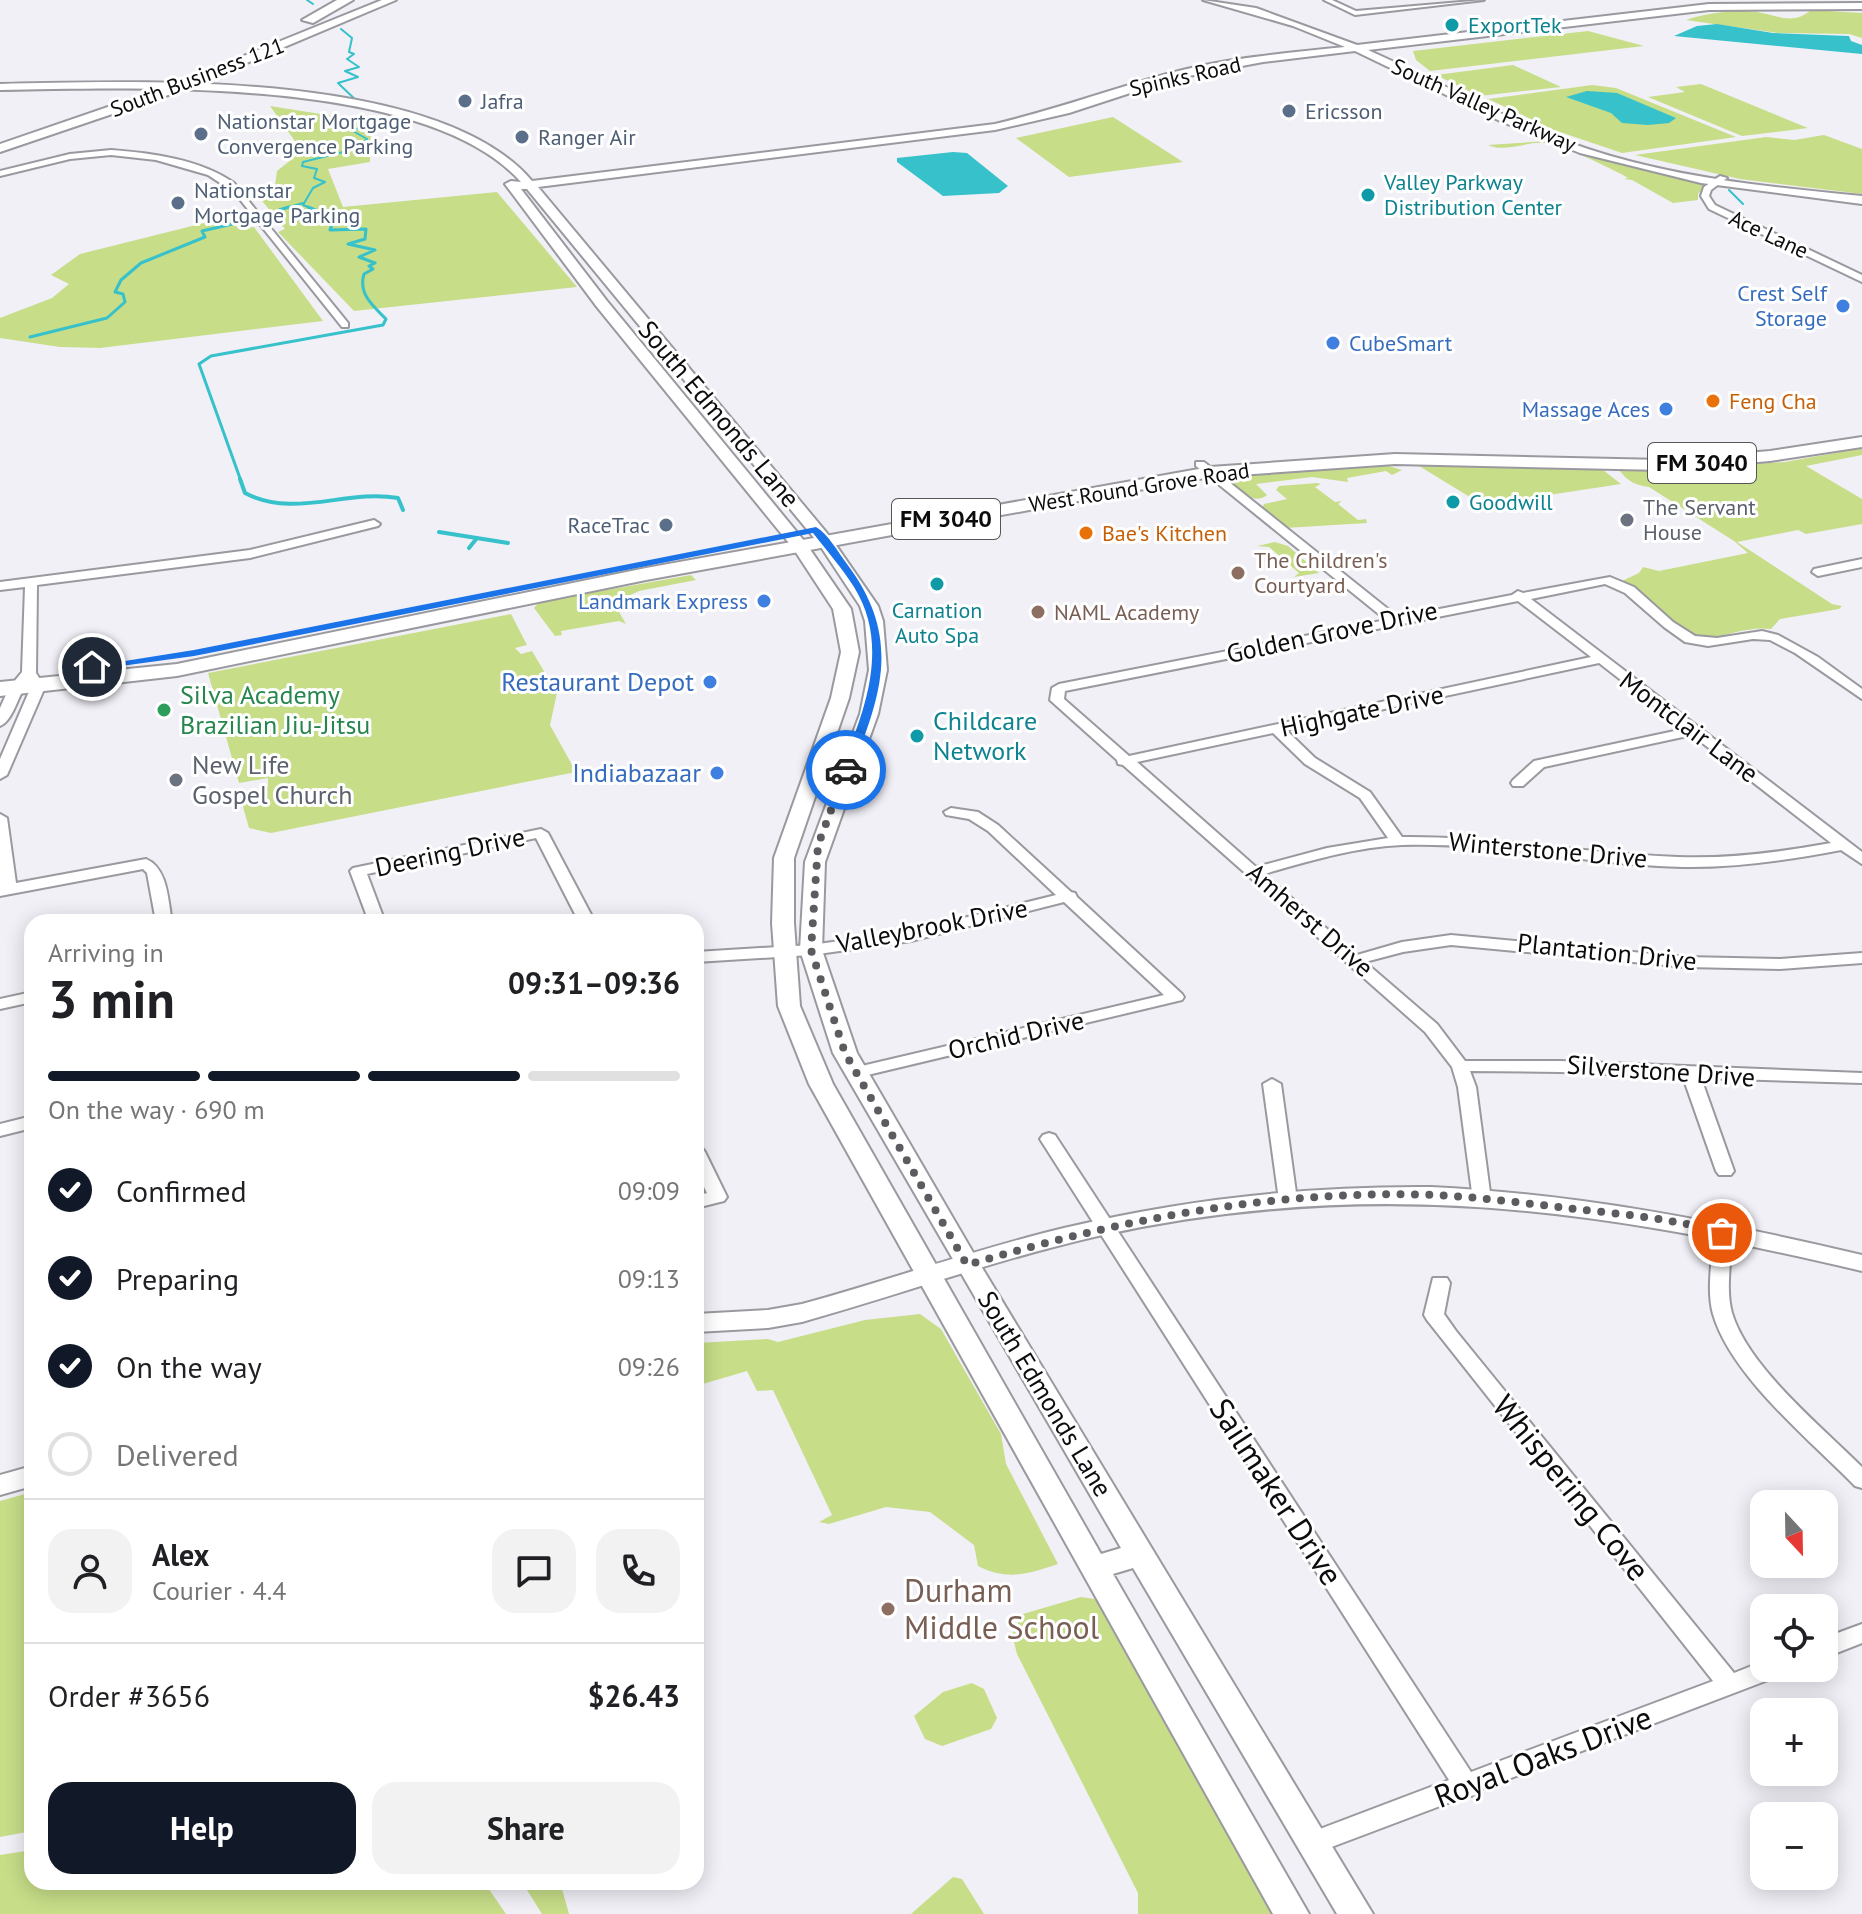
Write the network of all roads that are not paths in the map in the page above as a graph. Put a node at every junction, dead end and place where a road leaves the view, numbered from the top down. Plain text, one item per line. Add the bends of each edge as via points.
1 (336, 0) edge
2 (347, 0) edge
3 (391, 0) edge
4 (1208, 0) edge
5 (1232, 0) edge
6 (1327, 0) edge
7 (1397, 0) edge
8 (1481, 0) edge
9 (1468, 1) edge
10 (1413, 7) junction
11 (1862, 7) edge
12 (308, 20) junction
13 (1369, 50) junction
14 (147, 87) junction
15 (176, 88) junction
16 (0, 89) edge
17 (129, 92) junction
18 (161, 94) junction
19 (1100, 98) junction
20 (1479, 98) junction
21 (1465, 99) junction
22 (1114, 101) junction
23 (336, 108) junction
24 (381, 111) junction
25 (420, 129) junction
26 (1000, 129) junction
27 (0, 134) edge
28 (1561, 135) junction
29 (1546, 137) junction
30 (464, 138) junction
31 (0, 148) edge
32 (0, 174) edge
33 (1720, 180) junction
34 (525, 189) junction
35 (1862, 198) edge
36 (1862, 279) edge
37 (617, 292) junction
38 (594, 293) junction
39 (345, 325) dead end
40 (1862, 430) edge
41 (1862, 442) edge
42 (1205, 468) junction
43 (374, 524) dead end
44 (820, 535) junction
45 (795, 540) junction
46 (1862, 563) edge
47 (1818, 572) dead end
48 (31, 582) junction
49 (0, 586) edge
50 (1518, 595) junction
51 (1393, 619) junction
52 (850, 652) junction
53 (877, 652) junction
54 (1601, 659) junction
55 (17, 682) edge
56 (1059, 688) joint
57 (1862, 695) edge
58 (0, 722) edge
59 (1277, 729) junction
60 (1694, 731) junction
61 (1123, 761) junction
62 (813, 771) junction
63 (0, 775) edge
64 (844, 775) junction
65 (1518, 783) dead end
66 (951, 812) dead end
67 (0, 818) edge
68 (1398, 841) junction
69 (1843, 845) junction
70 (1862, 859) edge
71 (1254, 872) junction
72 (4, 890) edge
73 (1070, 896) junction
74 (162, 914) edge
75 (374, 914) edge
76 (583, 914) edge
77 (811, 950) junction
78 (785, 951) junction
79 (704, 956) edge
80 (1862, 958) edge
81 (1355, 960) junction
82 (24, 999) edge
83 (0, 1004) edge
84 (1460, 1066) junction
85 (855, 1073) junction
86 (1691, 1075) junction
87 (1862, 1078) edge
88 (1272, 1084) dead end
89 (24, 1124) edge
90 (0, 1130) edge
91 (1049, 1139) dead end
92 (704, 1168) edge
93 (1725, 1171) dead end
94 (704, 1200) edge
95 (1288, 1200) junction
96 (1482, 1200) junction
97 (1104, 1227) junction
98 (1722, 1233) junction
99 (1862, 1263) edge
100 (967, 1265) junction
101 (928, 1278) junction
102 (1440, 1283) dead end
103 (704, 1323) edge
104 (24, 1478) edge
105 (1862, 1480) edge
106 (0, 1485) edge
107 (1140, 1554) junction
108 (1094, 1568) junction
109 (1862, 1633) edge
110 (1838, 1642) edge
111 (1750, 1677) edge
112 (1730, 1685) junction
113 (1467, 1787) junction
114 (1313, 1843) junction
115 (1292, 1914) edge
116 (1356, 1914) edge

1 - 12 highway
2 - 12 highway
3 - 15 main road, South Business 121
4 - 13 main road, South Valley Parkway via 1294,21
5 - 13 main road, South Valley Parkway via 1317,23
6 - 10 street via 1355,13
7 - 10 street
8 - 9 street
9 - 10 street
11 - 13 main road, Spinks Road via 1718,11
12 - 14 main road, South Business 121
13 - 19 main road, Spinks Road via 1209,68
13 - 20 main road, South Valley Parkway
13 - 21 main road, South Valley Parkway
13 - 22 main road, Spinks Road via 1228,70
14 - 15 main road, South Edmonds Lane
14 - 16 main road, South Edmonds Lane
14 - 17 main road, South Business 121
15 - 18 main road, South Business 121
15 - 24 main road, South Edmonds Lane via 286,96
16 - 17 main road, South Edmonds Lane
17 - 18 main road, South Edmonds Lane
17 - 27 main road, South Business 121
18 - 23 main road, South Edmonds Lane
18 - 31 main road, South Business 121
19 - 22 main road
19 - 26 main road, Spinks Road
20 - 21 main road
20 - 28 main road, South Valley Parkway
21 - 29 main road, South Valley Parkway
22 - 26 main road, Spinks Road via 1066,117
23 - 24 main road
23 - 25 main road, South Edmonds Lane
24 - 30 main road, South Edmonds Lane
25 - 30 main road
25 - 34 main road, South Edmonds Lane via 485,160
26 - 34 main road, Spinks Road via 937,143
28 - 29 main road
28 - 33 main road, South Valley Parkway
29 - 33 main road, South Valley Parkway via 1640,166
30 - 34 main road, South Edmonds Lane via 496,153
32 - 39 street via 77,154 119,151 214,174 237,190
33 - 35 main road, South Valley Parkway
33 - 36 street, Ace Lane via 1705,196 1712,207
34 - 37 main road, South Edmonds Lane
34 - 38 main road, South Edmonds Lane via 532,214
37 - 38 main road
37 - 44 main road, South Edmonds Lane
38 - 45 main road, South Edmonds Lane
40 - 42 main road, West Round Grove Road / FM 3040 via 1765,445 1667,452 1351,449
41 - 42 main road, West Round Grove Road / FM 3040 via 1663,465 1395,459
42 - 44 main road, West Round Grove Road / FM 3040
42 - 51 street
43 - 48 street via 250,554
44 - 45 main road, West Round Grove Road / FM 3040
44 - 53 main road, South Edmonds Lane via 869,606
45 - 52 main road, South Edmonds Lane via 842,609
45 - 55 main road, West Round Grove Road / FM 3040
46 - 47 street
48 - 49 street
48 - 55 street
50 - 51 street, Golden Grove Drive
50 - 54 street, Montclair Lane
50 - 57 street, Golden Grove Drive via 1606,580 1630,589 1690,639 1767,636
51 - 56 street, Golden Grove Drive
52 - 53 main road
52 - 62 main road, South Edmonds Lane via 840,698
53 - 64 main road, South Edmonds Lane via 869,714
54 - 59 street, Highgate Drive
54 - 60 street, Montclair Lane
55 - 58 street
55 - 63 street
56 - 61 street, Amherst Drive via 1057,700
59 - 61 street, Highgate Drive
59 - 68 street via 1310,761 1365,795
60 - 65 street via 1539,764
60 - 69 street, Montclair Lane
61 - 71 street, Amherst Drive
62 - 64 main road
62 - 78 main road, South Edmonds Lane via 784,858
64 - 77 main road, South Edmonds Lane via 818,845
66 - 73 street via 973,815 993,828
67 - 72 street
68 - 69 street, Winterstone Drive via 1463,841 1679,862 1748,861
68 - 71 street, Winterstone Drive via 1341,849
69 - 70 street, Montclair Lane
71 - 81 street, Amherst Drive
72 - 74 street via 140,864 154,872
73 - 77 street, Valleybrook Drive via 911,936
73 - 85 street, Orchid Drive via 1176,997
75 - 76 street, Deering Drive via 358,871 541,833
77 - 78 street, Valleybrook Drive
77 - 85 main road, South Edmonds Lane
78 - 79 street, Valleybrook Drive
78 - 101 main road, South Edmonds Lane via 789,1006 807,1054
80 - 81 street, Plantation Drive via 1780,964 1686,962 1451,940
81 - 84 street, Amherst Drive via 1417,1013
82 - 83 street
84 - 86 street, Silverstone Drive via 1542,1063
84 - 96 street, Amherst Drive
85 - 100 main road, South Edmonds Lane
86 - 87 street, Silverstone Drive
86 - 93 street
88 - 95 street
89 - 90 street
91 - 97 street, Sailmaker Drive
92 - 94 street via 718,1197
95 - 96 street via 1409,1195
95 - 97 street
96 - 98 street via 1589,1210
97 - 100 street
97 - 113 street, Sailmaker Drive
98 - 99 street
98 - 105 street via 1720,1299 1739,1348
100 - 101 street
100 - 107 main road, South Edmonds Lane
101 - 103 street via 802,1313
101 - 108 main road, South Edmonds Lane
102 - 112 street, Whispering Cove via 1434,1315 1449,1336
104 - 106 street
107 - 108 main road
107 - 114 main road, South Edmonds Lane
108 - 115 main road, South Edmonds Lane
109 - 110 street
111 - 112 street, Royal Oaks Drive
112 - 113 street, Royal Oaks Drive
113 - 114 street, Royal Oaks Drive
114 - 116 main road, South Edmonds Lane

